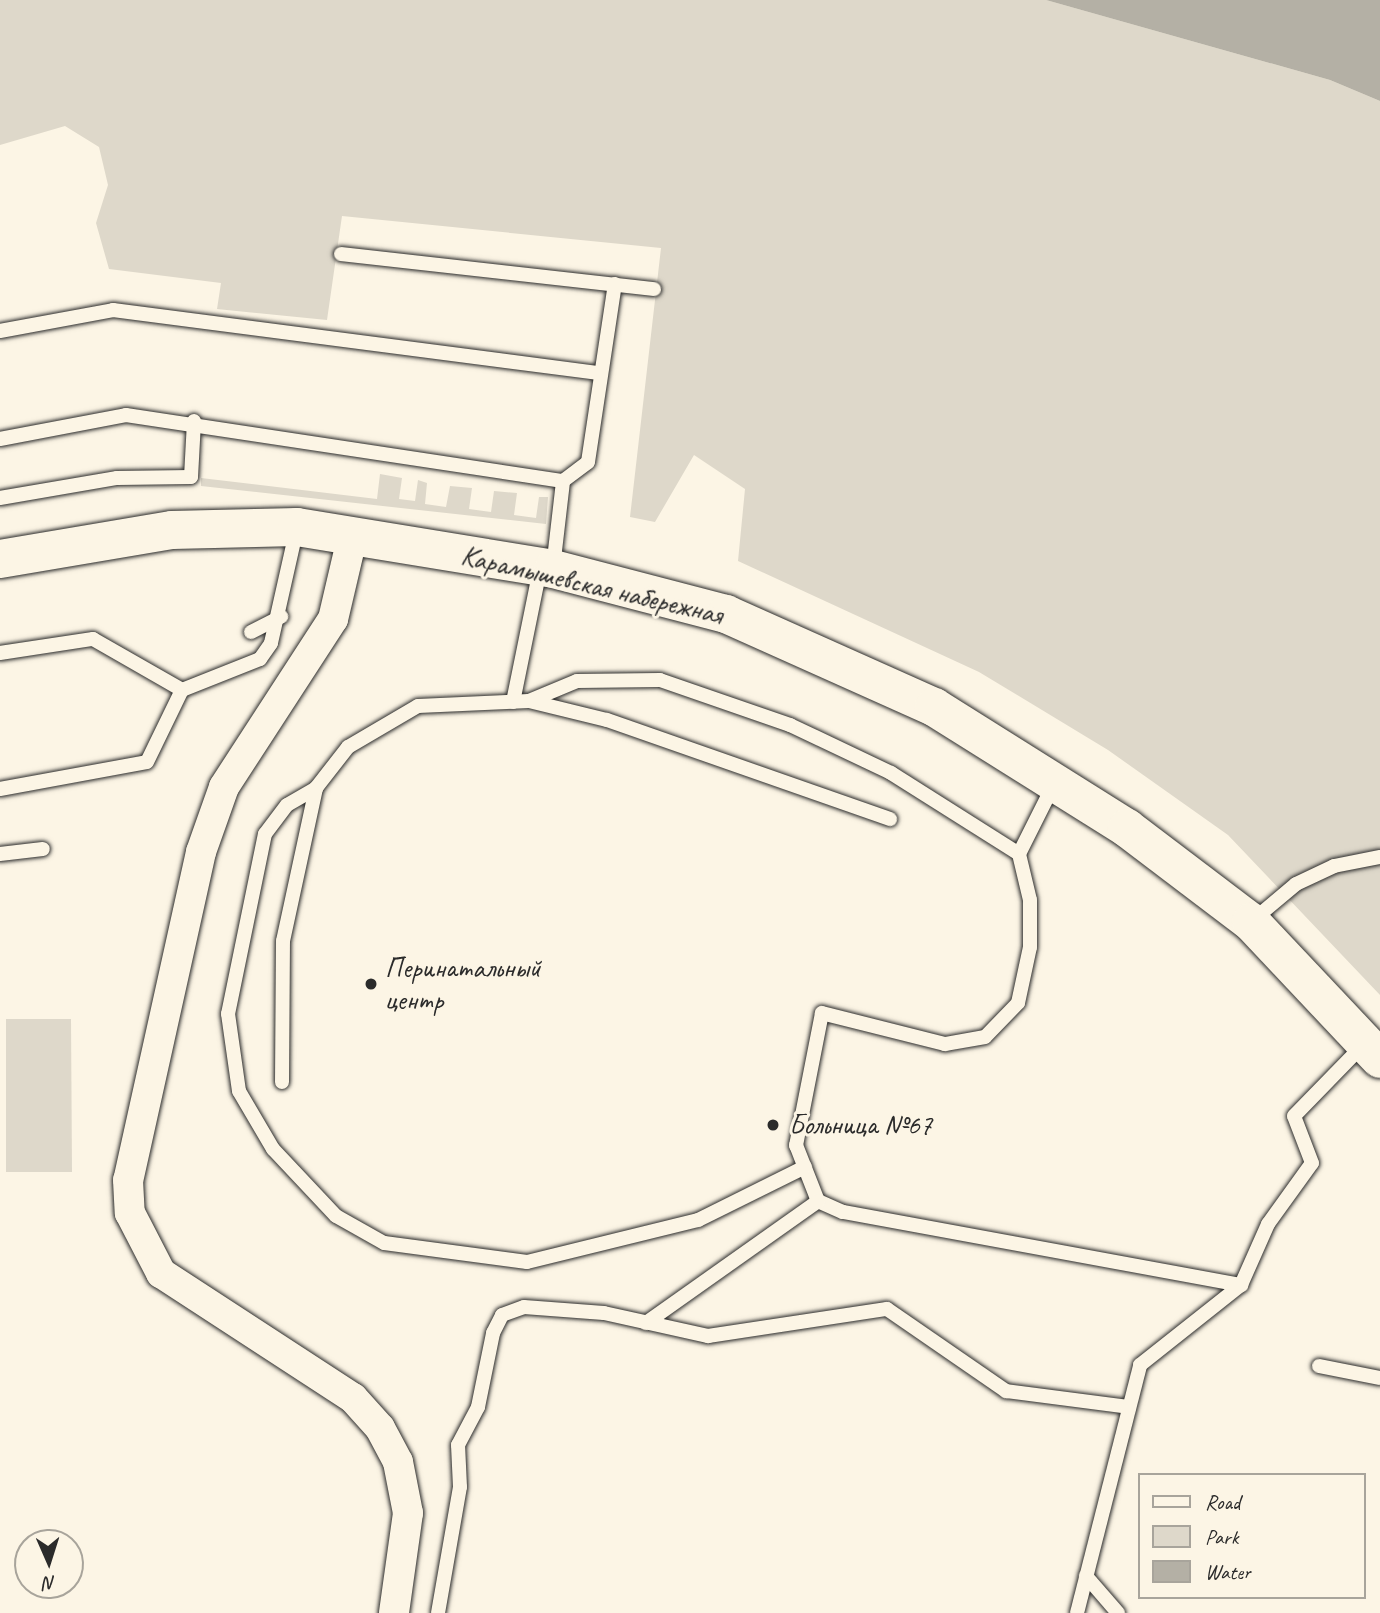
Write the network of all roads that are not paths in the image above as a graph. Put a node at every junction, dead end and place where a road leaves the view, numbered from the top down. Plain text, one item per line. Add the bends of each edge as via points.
1 (341, 254) dead end
2 (614, 284) junction
3 (654, 289) dead end
4 (0, 331) edge
5 (601, 373) junction
6 (194, 421) junction
7 (0, 439) edge
8 (563, 481) junction
9 (0, 498) edge
10 (297, 527) junction
11 (353, 534) junction
12 (0, 559) edge
13 (547, 568) junction
14 (281, 617) junction
15 (251, 632) dead end
16 (0, 653) edge
17 (182, 690) junction
18 (529, 701) junction
19 (513, 702) junction
20 (1055, 783) junction
21 (316, 788) junction
22 (0, 789) edge
23 (890, 819) dead end
24 (43, 849) dead end
25 (0, 854) edge
26 (1019, 854) junction
27 (1380, 857) edge
28 (1251, 922) junction
29 (1373, 1051) edge
30 (282, 1082) dead end
31 (805, 1167) junction
32 (818, 1201) junction
33 (1241, 1285) junction
34 (646, 1323) junction
35 (1319, 1366) dead end
36 (1380, 1378) edge
37 (1129, 1407) junction
38 (1086, 1576) junction
39 (394, 1613) edge
40 (438, 1613) edge
41 (1077, 1613) edge
42 (1118, 1613) edge

1 - 2 lane
2 - 3 lane
2 - 5 lane
4 - 5 lane via 113,310
5 - 8 lane via 588,462
6 - 7 lane via 126,415
6 - 8 lane
6 - 9 lane via 191,477 117,478
8 - 13 lane
10 - 11 street, Карамышевская набережная
10 - 12 street, Карамышевская набережная via 172,530
10 - 14 lane
11 - 13 street, Карамышевская набережная
11 - 39 street via 333,619 224,787 201,852 128,1180 130,1213 161,1273 353,1398 380,1428 398,1462 408,1513
13 - 19 lane
13 - 20 street, Карамышевская набережная via 726,614 805,645 934,707
14 - 15 lane
14 - 17 lane via 260,659
16 - 17 lane via 93,639
17 - 22 lane via 147,762
18 - 19 lane
18 - 23 lane via 607,720
18 - 26 lane via 577,681 660,680 790,725 891,773
19 - 21 lane via 418,706 348,747
20 - 26 lane
20 - 28 street, Карамышевская набережная via 1128,828
21 - 30 lane via 282,941
21 - 31 lane via 287,805 265,834 228,1014 239,1091 273,1149 336,1216 384,1243 527,1262 698,1220
24 - 25 lane
26 - 31 lane via 1030,924 1018,1003 985,1037 945,1044 822,1013 796,1145
27 - 28 lane via 1334,866 1296,884
28 - 29 street, Карамышевская набережная
29 - 33 lane via 1294,1116 1312,1163 1268,1224
31 - 32 lane
32 - 33 lane via 843,1212
32 - 34 lane
33 - 37 lane via 1140,1365
34 - 37 lane via 708,1336 887,1309 1006,1391
34 - 40 lane via 524,1307 502,1315 478,1407 458,1445 460,1487
35 - 36 lane
37 - 38 lane
38 - 41 lane
38 - 42 lane

